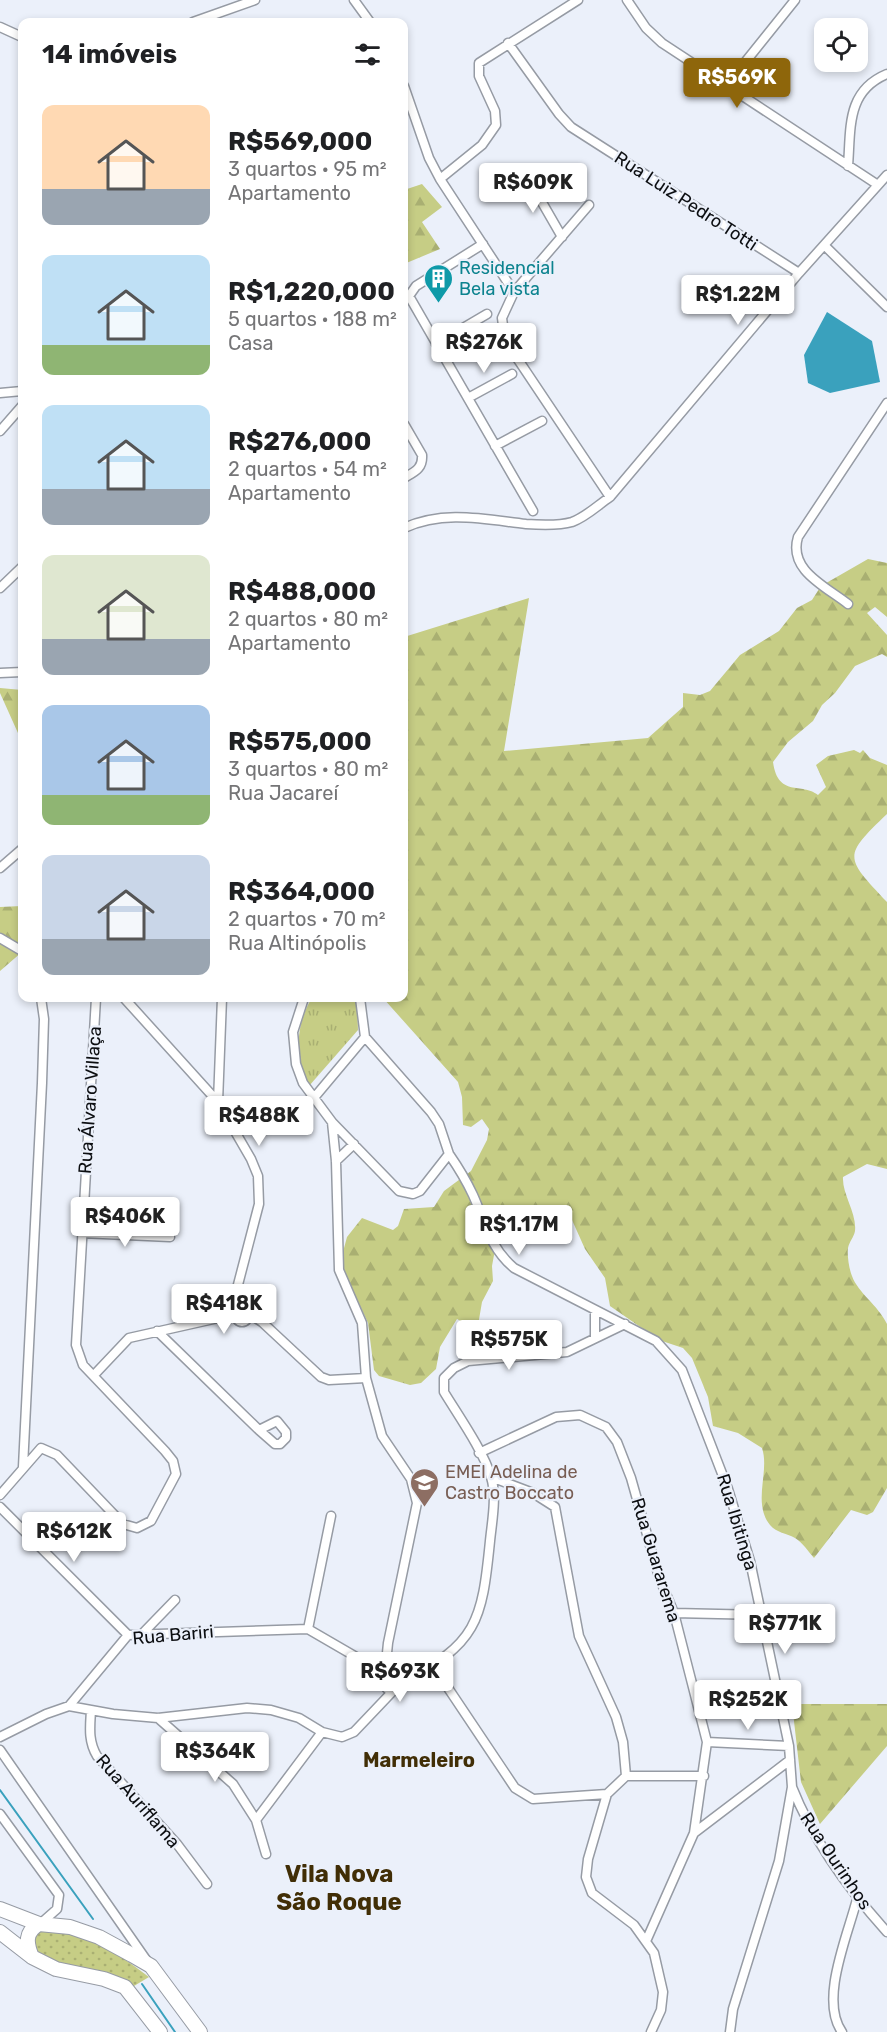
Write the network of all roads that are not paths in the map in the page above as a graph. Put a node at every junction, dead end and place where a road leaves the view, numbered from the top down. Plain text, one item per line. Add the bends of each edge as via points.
1 (255, 0) edge
2 (354, 0) edge
3 (578, 0) edge
4 (627, 0) edge
5 (795, 0) edge
6 (204, 18) edge
7 (367, 18) edge
8 (0, 27) edge
9 (18, 35) edge
10 (508, 43) junction
11 (887, 74) edge
12 (726, 86) junction
13 (408, 98) edge
14 (848, 166) junction
15 (887, 175) edge
16 (528, 178) dead end
17 (440, 179) junction
18 (878, 185) junction
19 (589, 205) dead end
20 (562, 237) junction
21 (483, 244) junction
22 (825, 246) junction
23 (799, 273) junction
24 (514, 292) junction
25 (887, 307) edge
26 (487, 314) dead end
27 (436, 344) junction
28 (512, 374) dead end
29 (18, 391) edge
30 (0, 393) edge
31 (468, 398) junction
32 (887, 403) edge
33 (18, 411) edge
34 (542, 421) dead end
35 (0, 431) edge
36 (408, 431) edge
37 (495, 446) junction
38 (408, 476) edge
39 (610, 497) junction
40 (533, 511) dead end
41 (408, 526) edge
42 (18, 571) edge
43 (0, 588) edge
44 (848, 604) dead end
45 (18, 672) edge
46 (0, 673) edge
47 (18, 852) edge
48 (0, 868) edge
49 (0, 938) edge
50 (18, 949) edge
51 (42, 1002) edge
52 (96, 1002) edge
53 (128, 1002) edge
54 (222, 1002) edge
55 (301, 1002) edge
56 (361, 1002) edge
57 (365, 1037) junction
58 (313, 1100) junction
59 (218, 1102) junction
60 (332, 1122) junction
61 (354, 1144) junction
62 (449, 1154) junction
63 (336, 1161) junction
64 (81, 1233) junction
65 (170, 1237) dead end
66 (595, 1311) junction
67 (242, 1316) junction
68 (625, 1324) junction
69 (157, 1331) junction
70 (595, 1338) junction
71 (94, 1375) junction
72 (366, 1378) junction
73 (259, 1430) dead end
74 (479, 1453) junction
75 (23, 1468) junction
76 (491, 1477) junction
77 (0, 1495) edge
78 (0, 1507) edge
79 (331, 1516) dead end
80 (175, 1600) dead end
81 (674, 1614) junction
82 (764, 1615) junction
83 (308, 1629) junction
84 (142, 1634) junction
85 (128, 1635) junction
86 (434, 1667) junction
87 (390, 1676) junction
88 (402, 1683) junction
89 (393, 1691) junction
90 (69, 1706) junction
91 (91, 1710) junction
92 (158, 1718) junction
93 (322, 1732) junction
94 (0, 1737) edge
95 (707, 1742) junction
96 (789, 1746) junction
97 (0, 1750) edge
98 (790, 1760) junction
99 (626, 1776) junction
100 (704, 1776) junction
101 (792, 1786) junction
102 (607, 1794) junction
103 (0, 1814) edge
104 (256, 1820) junction
105 (694, 1833) junction
106 (266, 1854) dead end
107 (207, 1884) dead end
108 (858, 1899) junction
109 (0, 1909) edge
110 (39, 1924) junction
111 (0, 1932) edge
112 (887, 1932) edge
113 (646, 1939) junction
114 (32, 1957) junction
115 (151, 1966) junction
116 (160, 2032) edge
117 (200, 2032) edge
118 (651, 2032) edge
119 (730, 2032) edge
120 (842, 2032) edge

1 - 6 street
2 - 7 street
3 - 10 street
4 - 12 street via 662,43
5 - 12 street
8 - 9 street
10 - 17 street via 483,58 477,69 497,118 492,133
10 - 23 street, Rua Luiz Pedro Totti via 571,127
11 - 14 street via 867,85 856,101
12 - 14 street
13 - 17 street
14 - 18 street
15 - 18 street
16 - 20 street
17 - 21 street
18 - 22 street
19 - 20 street
20 - 24 street
21 - 24 street
21 - 27 street via 412,289 410,301
22 - 23 street
22 - 25 street
23 - 39 street
24 - 39 street via 502,318 505,340
26 - 27 street
27 - 31 street
28 - 31 street
29 - 30 street
31 - 37 street
32 - 44 street via 794,548 800,567
33 - 35 street
34 - 37 street
36 - 38 street via 423,461
37 - 40 street
39 - 41 street via 571,522 540,525 471,516 423,519
42 - 43 street
45 - 46 street
47 - 48 street
49 - 50 street
51 - 75 street via 42,1083
52 - 64 street, Rua Álvaro Villaça
53 - 59 street
54 - 59 street
55 - 58 street via 296,1016 294,1049 303,1083
56 - 57 street
57 - 58 street
57 - 62 street, Rua Ibitinga via 431,1112
58 - 60 street
59 - 67 street via 251,1159 260,1189 234,1304
60 - 61 street
60 - 63 street
61 - 62 street via 406,1194 420,1191
61 - 63 street
62 - 66 street, Rua Ibitinga via 501,1257 514,1268
63 - 72 street via 339,1270 362,1323
64 - 65 street
64 - 71 street, Rua Álvaro Villaça via 76,1345 83,1365
66 - 68 street, Rua Ibitinga
66 - 70 street
67 - 69 street
67 - 72 street via 262,1322 321,1377
68 - 70 street
68 - 82 street, Rua Ibitinga via 656,1341 682,1370 728,1489
69 - 71 street via 129,1338
69 - 73 street
70 - 74 street via 567,1352 468,1361 454,1368 444,1378 444,1392
71 - 75 street, Rua Álvaro Villaça via 173,1461 176,1474 172,1485 151,1521 136,1528 123,1524 48,1449 41,1448
72 - 87 street via 382,1436 411,1479 417,1503 388,1643
74 - 76 street
74 - 81 street, Rua Guararema via 556,1417 580,1414 606,1427 617,1442 631,1478 647,1539
75 - 77 street
76 - 86 street via 493,1511 486,1583 475,1624
76 - 99 street via 533,1493 555,1507 579,1636 616,1717
78 - 85 street
79 - 83 street
80 - 84 street
81 - 82 street
81 - 95 street, Rua Guararema
82 - 96 street, Rua Ibitinga
83 - 84 street, Rua Bariri
83 - 87 street
84 - 85 street, Rua Bariri
85 - 90 street, Rua Bariri
86 - 88 street
86 - 102 street via 522,1795 533,1798
87 - 88 street via 400,1676
87 - 89 street via 385,1685
88 - 89 street
89 - 93 street via 349,1736
90 - 91 street
90 - 94 street
91 - 92 street
91 - 107 street, Rua Auriflama via 91,1746 97,1756 177,1844
92 - 93 street via 247,1708 271,1710 299,1718
92 - 104 street via 223,1773
93 - 104 street
95 - 96 street
95 - 100 street, Rua Guararema
96 - 98 street, Rua Ibitinga
97 - 115 street
98 - 101 street, Rua Ibitinga
98 - 105 street
99 - 100 street
99 - 102 street
100 - 105 street, Rua Guararema
101 - 108 street, Rua Ourinhos via 804,1817
101 - 119 street, Rua Ibitinga via 779,1861 733,2009
102 - 113 street via 588,1859 588,1886
103 - 110 street via 59,1895 57,1909
104 - 106 street
105 - 113 street
108 - 112 street, Rua Ourinhos
108 - 120 street via 834,1985 832,2006
109 - 110 highway
110 - 114 highway via 27,1937
110 - 115 highway via 70,1927 99,1937
111 - 114 highway
113 - 118 street via 658,1965 663,1992 661,2010
114 - 116 highway via 56,1969 125,1987
115 - 117 highway

